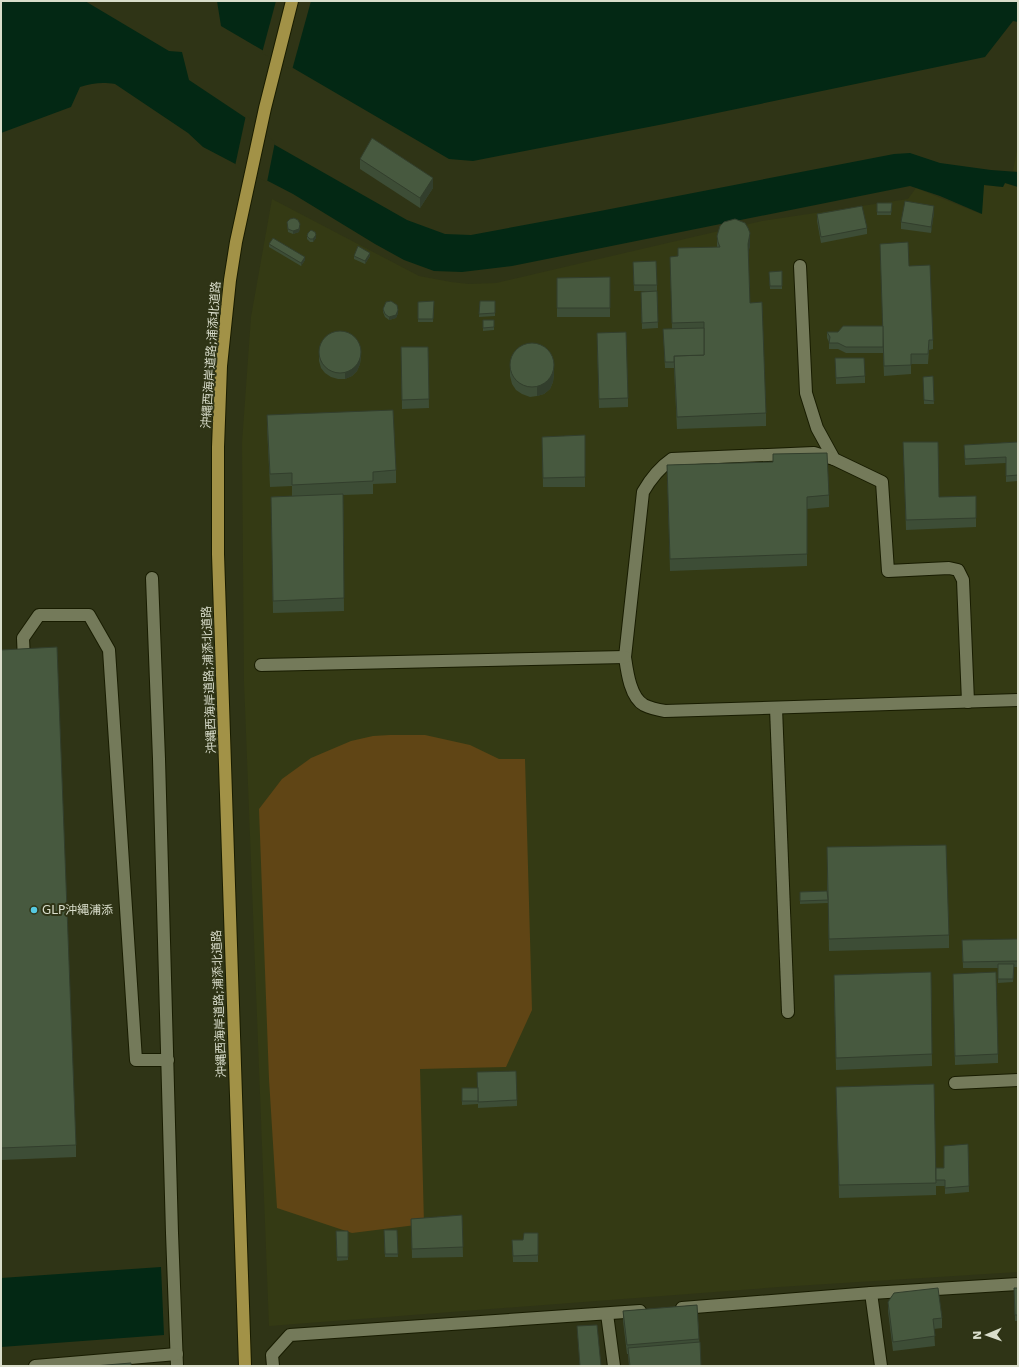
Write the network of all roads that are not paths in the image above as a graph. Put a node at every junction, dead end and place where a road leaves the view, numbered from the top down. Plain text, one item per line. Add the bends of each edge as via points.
1 (292, 1) edge
2 (800, 266) dead end
3 (834, 459) junction
4 (152, 578) dead end
5 (625, 657) junction
6 (24, 661) edge
7 (261, 665) dead end
8 (1018, 700) edge
9 (968, 702) junction
10 (776, 708) junction
11 (788, 1012) dead end
12 (168, 1060) junction
13 (1018, 1080) edge
14 (955, 1083) dead end
15 (1018, 1284) edge
16 (871, 1294) junction
17 (669, 1309) edge
18 (654, 1310) edge
19 (607, 1314) junction
20 (177, 1360) edge
21 (35, 1366) edge
22 (245, 1366) edge
23 (273, 1366) edge
24 (614, 1366) edge
25 (881, 1366) edge

1 - 22 highway, 沖縄西海岸道路;浦添北道路 via 265,108 230,280 221,366 218,447 219,562
2 - 3 street via 806,393 817,428
3 - 5 street via 814,453 672,459 661,466 644,492
3 - 9 street via 882,482 888,571 949,568 958,570 963,580
4 - 12 street
5 - 7 street
5 - 10 street via 634,694 644,705 665,712
6 - 12 street via 23,638 39,615 89,615 108,650 136,1060
8 - 9 street
9 - 10 street
10 - 11 street
12 - 20 street
13 - 14 street
15 - 16 street
16 - 17 street
16 - 25 street
18 - 19 street
19 - 23 street via 290,1335 272,1355
19 - 24 street
20 - 21 street

